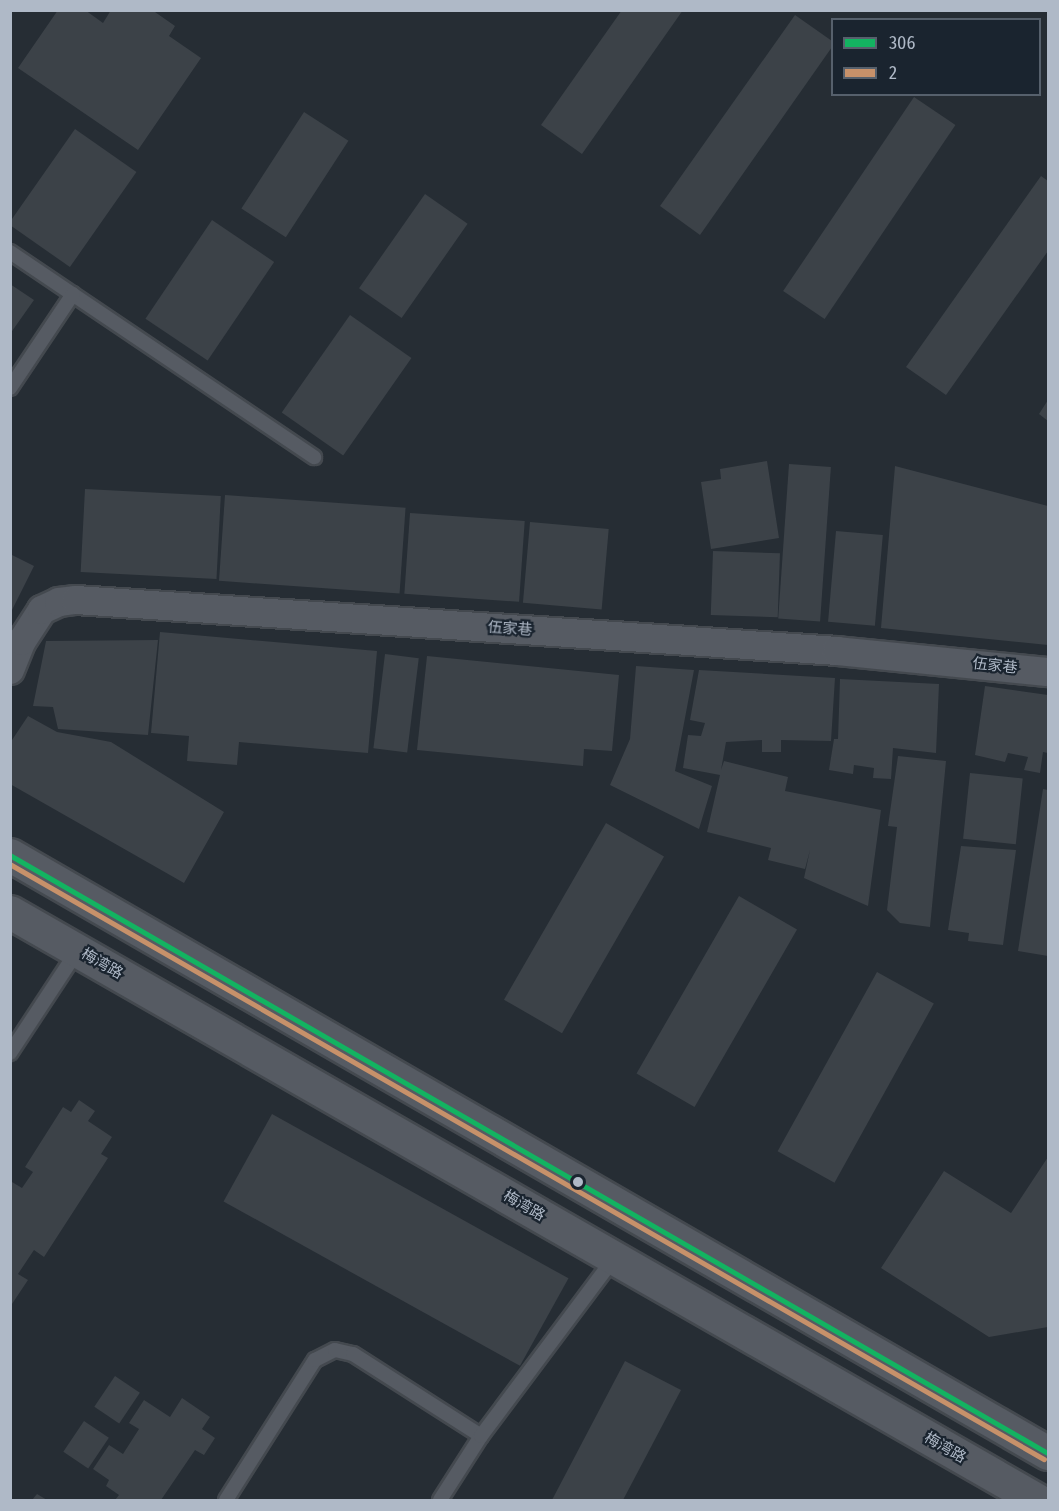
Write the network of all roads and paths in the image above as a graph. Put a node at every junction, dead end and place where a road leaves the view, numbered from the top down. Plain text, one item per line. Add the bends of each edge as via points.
1 (10, 252) edge
2 (73, 294) junction
3 (10, 388) edge
4 (314, 457) dead end
5 (10, 670) edge
6 (1048, 672) edge
7 (10, 855) edge
8 (10, 912) edge
9 (78, 950) junction
10 (10, 1053) edge
11 (614, 1258) junction
12 (481, 1436) junction
13 (1048, 1453) edge
14 (226, 1500) edge
15 (440, 1500) edge
16 (1037, 1500) edge

1 - 2 lane
2 - 3 lane
2 - 4 lane
5 - 6 street, 伍家巷 via 22,641 42,610 76,600 825,650
7 - 13 street
8 - 9 street, 梅湾路
9 - 10 lane
9 - 11 street, 梅湾路
11 - 12 lane
11 - 16 street, 梅湾路
12 - 14 lane via 353,1354 335,1350 315,1360
12 - 15 lane

